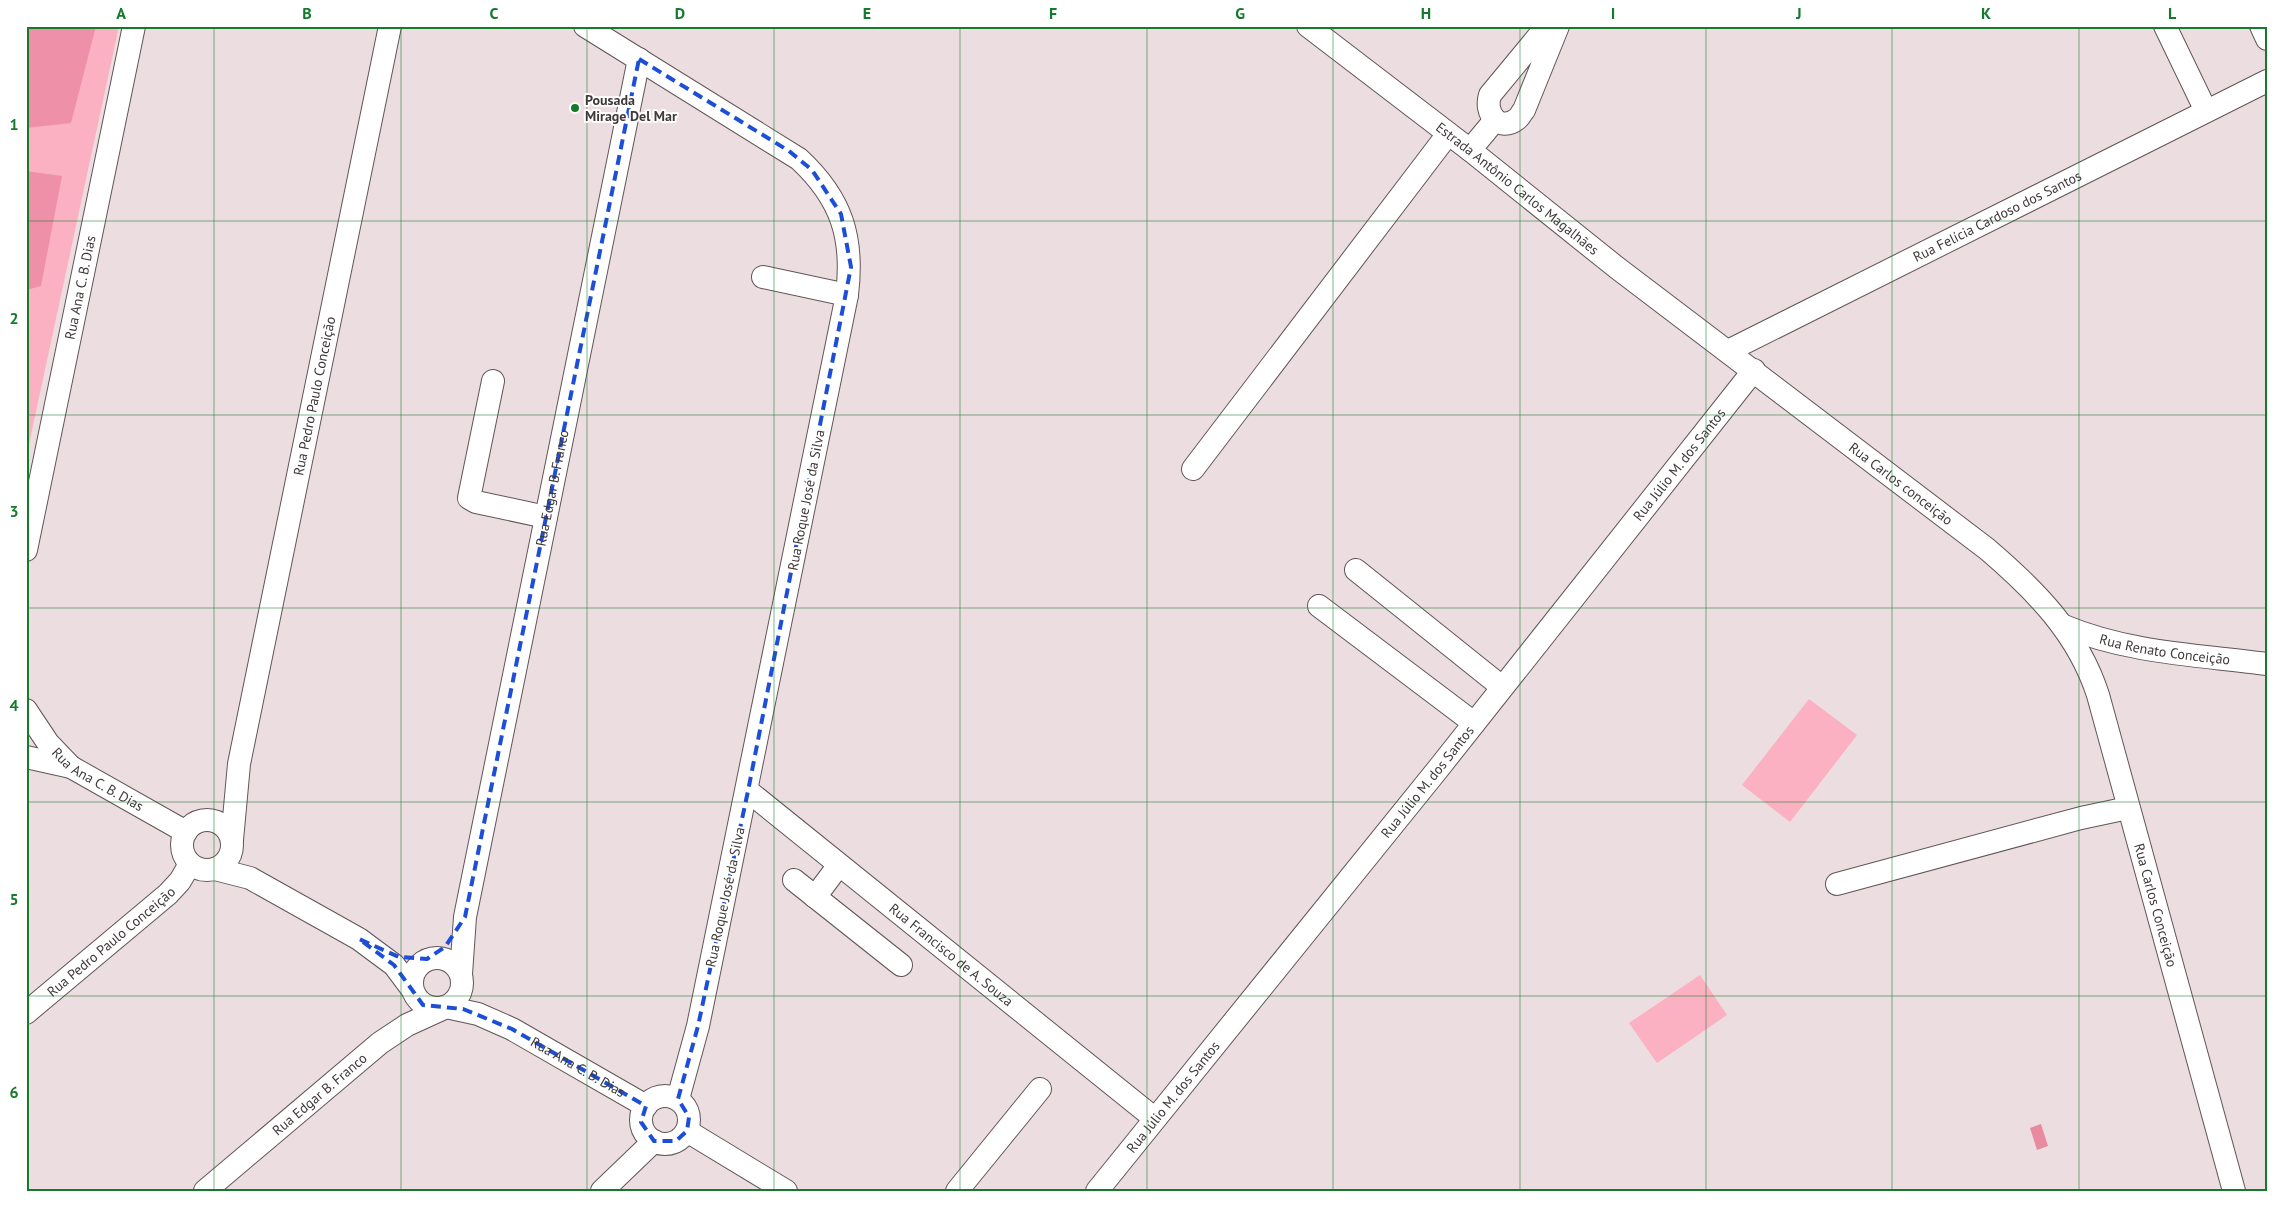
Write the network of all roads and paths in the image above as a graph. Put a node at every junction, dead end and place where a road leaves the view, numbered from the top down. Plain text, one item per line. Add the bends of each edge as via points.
1 (134, 26) edge
2 (390, 26) edge
3 (585, 26) edge
4 (1308, 26) edge
5 (1547, 26) edge
6 (1558, 26) edge
7 (2164, 26) edge
8 (2261, 26) edge
9 (2267, 39) edge
10 (640, 59) junction
11 (2267, 81) edge
12 (2206, 111) junction
13 (1495, 120) junction
14 (1448, 134) junction
15 (1470, 150) junction
16 (762, 277) dead end
17 (847, 295) junction
18 (1728, 351) junction
19 (1754, 370) junction
20 (493, 381) dead end
21 (1193, 469) dead end
22 (546, 518) junction
23 (26, 550) edge
24 (1356, 570) dead end
25 (1319, 606) dead end
26 (2064, 626) junction
27 (2123, 645) junction
28 (2267, 664) edge
29 (2090, 671) junction
30 (1502, 687) junction
31 (26, 710) edge
32 (1474, 723) junction
33 (26, 757) edge
34 (239, 764) junction
35 (71, 766) junction
36 (748, 792) junction
37 (2128, 808) junction
38 (195, 826) junction
39 (232, 842) junction
40 (190, 864) junction
41 (839, 865) junction
42 (215, 869) junction
43 (794, 880) dead end
44 (1837, 884) dead end
45 (815, 897) junction
46 (291, 900) junction
47 (465, 917) junction
48 (359, 939) junction
49 (430, 958) junction
50 (900, 965) dead end
51 (462, 976) junction
52 (412, 989) junction
53 (444, 1008) junction
54 (26, 1013) edge
55 (512, 1028) junction
56 (1040, 1089) dead end
57 (678, 1100) junction
58 (646, 1106) junction
59 (1154, 1118) junction
60 (687, 1130) junction
61 (654, 1141) junction
62 (205, 1191) edge
63 (602, 1191) edge
64 (786, 1191) edge
65 (957, 1191) edge
66 (1097, 1191) edge
67 (2234, 1191) edge

1 - 23 street, Rua Ana C. B. Dias
2 - 34 street, Rua Pedro Paulo Conceição
3 - 10 street, Rua Roque José da Silva
4 - 14 street, Estrada Antônio Carlos Magalhães
5 - 13 street via 1490,95 1487,104
6 - 13 street via 1518,119 1506,123
7 - 12 street
8 - 9 street
10 - 17 street, Rua Roque José da Silva via 781,146 812,170 841,214 848,238 850,267
10 - 22 street, Rua Edgar B. Franco
11 - 12 street, Rua Felícia Cardoso dos Santos
12 - 18 street, Rua Felícia Cardoso dos Santos
13 - 15 street
14 - 15 street, Estrada Antônio Carlos Magalhães
14 - 21 street
15 - 18 street, Estrada Antônio Carlos Magalhães via 1616,267
16 - 17 street
17 - 36 street, Rua Roque José da Silva
18 - 19 street, Rua Carlos conceição
19 - 26 street, Rua Carlos conceição via 1987,548
19 - 30 street, Rua Júlio M. dos Santos
20 - 22 street via 469,498
22 - 47 street, Rua Edgar B. Franco
24 - 30 street
25 - 32 street
26 - 27 street, Rua Renato Conceição
26 - 29 street, Rua Carlos Conceição
27 - 28 street, Rua Renato Conceição
27 - 29 street via 2101,659
29 - 37 street, Rua Carlos Conceição
30 - 32 street, Rua Júlio M. dos Santos
31 - 35 street, Rua Ana C. B. Dias via 48,743
32 - 59 street, Rua Júlio M. dos Santos
33 - 35 street
34 - 38 street, Rua Pedro Paulo Conceição via 224,797
34 - 39 street, Rua Pedro Paulo Conceição
35 - 38 street, Rua Ana C. B. Dias
36 - 41 street, Rua Francisco de A. Souza
36 - 57 street, Rua Roque José da Silva via 698,1026
37 - 44 street
37 - 67 street, Rua Carlos Conceição
38 - 39 street via 212,821 222,825
38 - 40 street via 183,840 182,849
39 - 42 street via 228,860
39 - 46 street via 255,870
40 - 42 street via 198,869
40 - 54 street, Rua Pedro Paulo Conceição via 168,894
41 - 45 street
41 - 59 street, Rua Francisco de A. Souza
42 - 46 street via 250,878
43 - 45 street
45 - 50 street
46 - 48 street
47 - 49 street, Rua Edgar B. Franco via 454,936
47 - 51 street, Rua Edgar B. Franco
48 - 49 street via 399,957
48 - 52 street via 394,965
49 - 51 street via 450,961
49 - 52 street via 418,966 412,977
51 - 53 street via 461,993
51 - 55 street, Rua Ana C. B. Dias via 483,1004
52 - 53 street via 423,1005
53 - 55 street, Rua Ana C. B. Dias via 478,1014
53 - 62 street, Rua Edgar B. Franco via 380,1043
55 - 58 street, Rua Ana C. B. Dias
56 - 65 street
57 - 58 street via 660,1096
57 - 60 street via 687,1110
58 - 61 street via 641,1122
59 - 66 street, Rua Júlio M. dos Santos
60 - 61 street via 676,1141 662,1144
60 - 64 street
61 - 63 street

